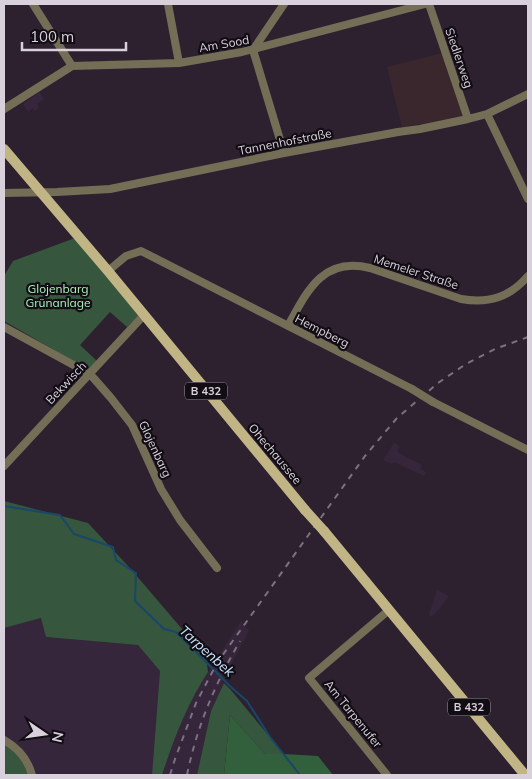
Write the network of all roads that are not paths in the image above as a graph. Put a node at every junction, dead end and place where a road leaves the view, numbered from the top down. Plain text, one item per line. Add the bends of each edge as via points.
1 (33, 4) edge
2 (168, 4) edge
3 (284, 4) edge
4 (425, 4) edge
5 (429, 4) edge
6 (253, 50) junction
7 (179, 63) junction
8 (72, 66) junction
9 (528, 94) edge
10 (4, 109) edge
11 (487, 114) junction
12 (468, 119) junction
13 (4, 149) edge
14 (284, 153) junction
15 (4, 193) edge
16 (42, 193) junction
17 (528, 199) edge
18 (108, 271) junction
19 (528, 276) edge
20 (144, 316) junction
21 (288, 326) junction
22 (4, 327) edge
23 (90, 374) junction
24 (528, 450) edge
25 (4, 466) edge
26 (217, 568) dead end
27 (389, 610) junction
28 (4, 740) edge
29 (32, 775) edge
30 (387, 775) edge
31 (526, 775) edge

1 - 8 street
2 - 7 street
3 - 6 street
4 - 6 street, Am Sood
5 - 12 street, Siedlerweg
6 - 7 street, Am Sood
6 - 14 street
7 - 8 street, Am Sood
8 - 10 street
9 - 11 street, Tannenhofstraße
11 - 12 street, Tannenhofstraße
11 - 17 street
12 - 14 street, Tannenhofstraße
13 - 16 main road, Ohechaussee / B 432
14 - 16 street, Tannenhofstraße via 110,189
15 - 16 street, Tannenhofstraße
16 - 18 main road, Ohechaussee / B 432
18 - 20 main road, Ohechaussee / B 432
18 - 21 street, Hempberg via 126,256 141,251
19 - 21 street, Memeler Straße via 503,296 485,301 461,299 370,268 347,266 322,275 315,282
20 - 23 street, Bekwisch
20 - 27 main road, Ohechaussee / B 432, bridge
21 - 24 street, Hempberg, bridge
22 - 23 street, Glojenbarg
23 - 25 street, Bekwisch
23 - 26 street, Glojenbarg via 132,424 161,489
27 - 30 street, Am Tarpenufer via 309,678
27 - 31 main road, Ohechaussee / B 432
28 - 29 street via 20,752

